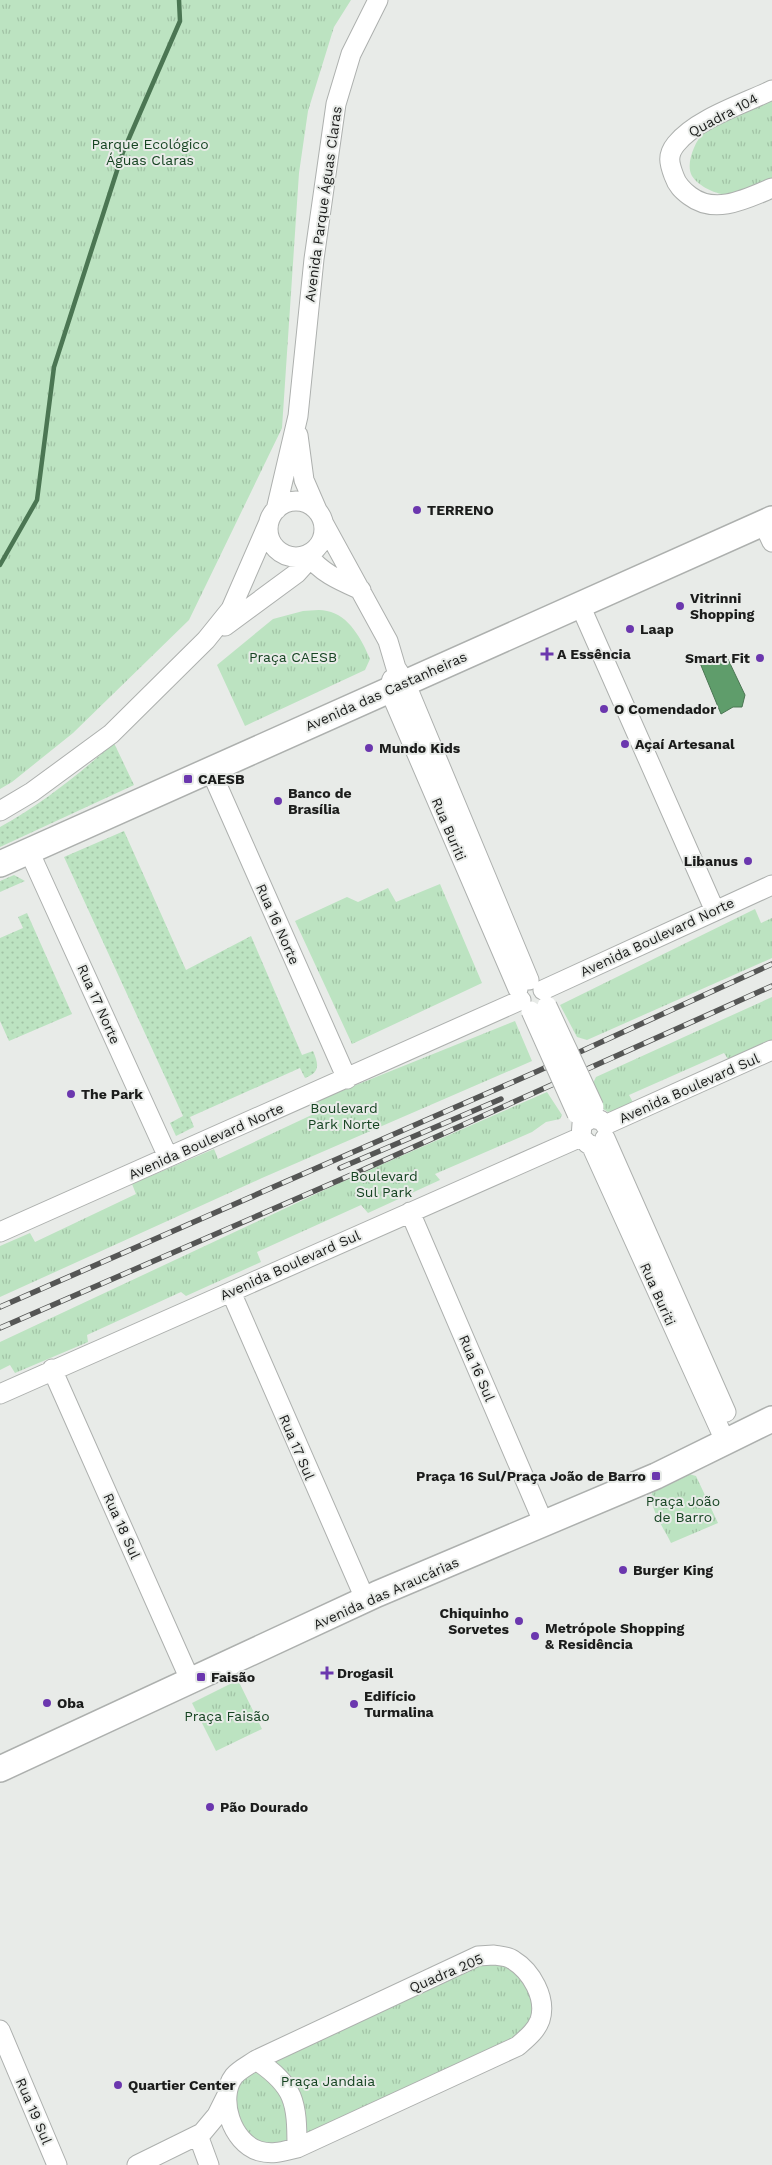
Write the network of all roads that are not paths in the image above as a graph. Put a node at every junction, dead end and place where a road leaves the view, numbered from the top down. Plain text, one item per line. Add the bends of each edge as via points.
1 (378, 0) edge
2 (772, 90) edge
3 (772, 188) edge
4 (298, 416) junction
5 (272, 516) junction
6 (321, 517) junction
7 (769, 528) edge
8 (307, 555) junction
9 (361, 590) junction
10 (580, 605) junction
11 (206, 640) junction
12 (397, 680) junction
13 (210, 769) junction
14 (0, 811) edge
15 (29, 851) junction
16 (0, 864) edge
17 (772, 884) edge
18 (715, 911) junction
19 (532, 997) junction
20 (772, 1050) edge
21 (347, 1078) junction
22 (592, 1126) junction
23 (168, 1157) junction
24 (410, 1212) junction
25 (0, 1232) edge
26 (231, 1292) junction
27 (52, 1369) junction
28 (0, 1394) edge
29 (772, 1419) edge
30 (732, 1440) junction
31 (542, 1525) junction
32 (366, 1601) junction
33 (191, 1682) junction
34 (0, 1769) edge
35 (0, 2030) edge
36 (256, 2060) junction
37 (227, 2095) junction
38 (200, 2134) junction
39 (240, 2136) junction
40 (297, 2148) junction
41 (57, 2165) edge
42 (137, 2165) edge
43 (209, 2165) edge

1 - 4 street, Avenida Parque Águas Claras via 351,54 336,104 314,259
2 - 3 street, Quadra 104 via 695,127 675,146 669,160 682,191 700,204 716,206 743,201
4 - 5 street, Avenida Parque Águas Claras
4 - 6 street, Avenida Parque Águas Claras via 304,480
5 - 6 street via 292,502 310,504
5 - 8 street via 268,530 274,547 288,556
5 - 11 street, Avenida Parque Águas Claras via 231,609
6 - 8 street via 325,532 320,545
6 - 9 street, Rua Buriti
7 - 10 main road, Avenida das Castanheiras
8 - 9 street via 315,565
8 - 11 street, Avenida Parque Águas Claras via 306,563 297,573
9 - 12 street, Rua Buriti via 388,641
10 - 12 main road, Avenida das Castanheiras
10 - 18 street
11 - 14 street, Avenida Parque Águas Claras via 111,734 32,792
12 - 13 main road, Avenida das Castanheiras
12 - 19 street, Rua Buriti
13 - 15 main road, Avenida das Castanheiras
13 - 21 street, Rua 16 Norte
15 - 16 main road, Avenida das Castanheiras
15 - 23 street, Rua 17 Norte
17 - 18 street, Avenida Boulevard Norte
18 - 19 street, Avenida Boulevard Norte
19 - 21 street, Avenida Boulevard Norte
19 - 22 street, Rua Buriti, bridge
20 - 22 street, Avenida Boulevard Sul
21 - 23 street, Avenida Boulevard Norte
22 - 24 street, Avenida Boulevard Sul
22 - 30 street, Rua Buriti
23 - 25 street, Avenida Boulevard Norte
24 - 26 street, Avenida Boulevard Sul
24 - 31 street, Rua 16 Sul
26 - 27 street, Avenida Boulevard Sul
26 - 32 street, Rua 17 Sul
27 - 28 street, Avenida Boulevard Sul
27 - 33 street, Rua 18 Sul
29 - 30 main road, Avenida das Araucárias
30 - 31 main road, Avenida das Araucárias
31 - 32 main road, Avenida das Araucárias
32 - 33 main road, Avenida das Araucárias
33 - 34 main road, Avenida das Araucárias
35 - 41 street, Rua 19 Sul
36 - 37 street, Quadra 205 via 234,2075
36 - 40 street via 275,2073 293,2096 297,2114
36 - 40 street, Quadra 205 via 478,1956 512,1958 534,1982 540,2018 534,2032 518,2046
37 - 38 street, Quadra 205 via 217,2115
37 - 39 street, Quadra 205 via 228,2113
38 - 39 street
38 - 42 street, Quadra 205
38 - 43 street
39 - 40 street, Quadra 205 via 257,2151 275,2154

